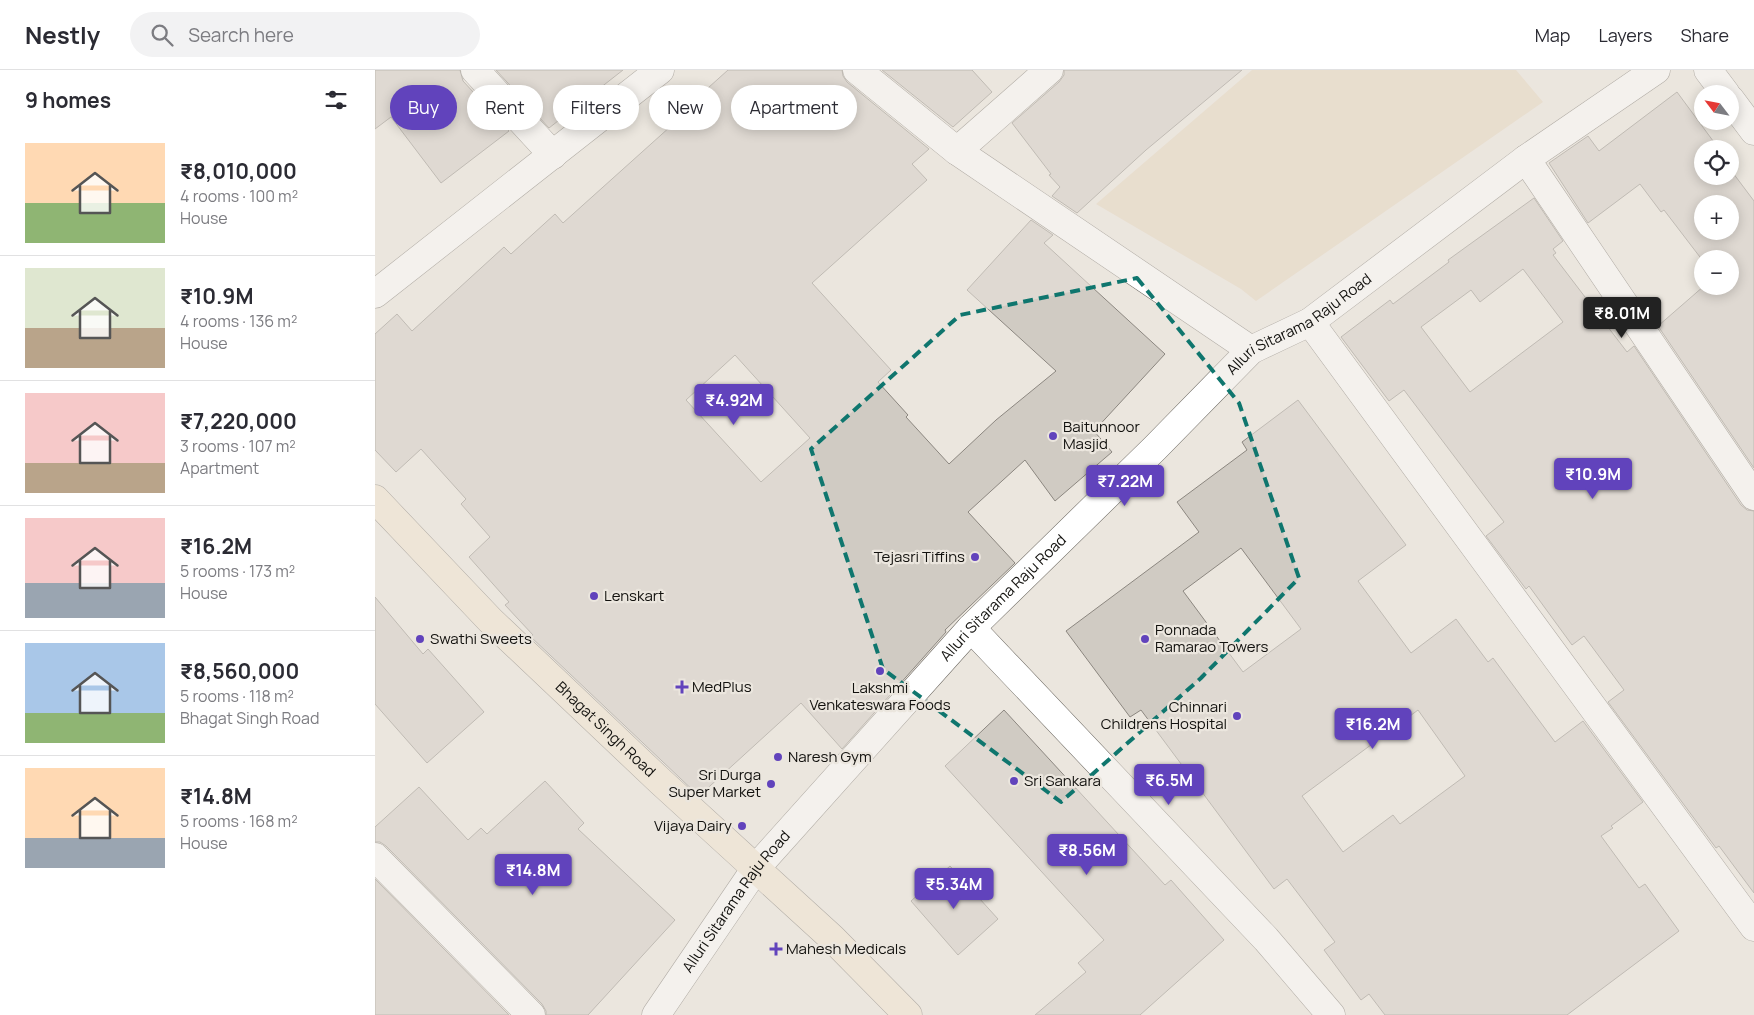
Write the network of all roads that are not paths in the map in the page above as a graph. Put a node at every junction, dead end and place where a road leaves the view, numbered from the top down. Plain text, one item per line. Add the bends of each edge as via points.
1 (475, 70) edge
2 (661, 70) edge
3 (857, 70) edge
4 (1049, 70) edge
5 (1656, 70) edge
6 (1709, 70) edge
7 (1720, 85) edge
8 (1739, 111) edge
9 (1754, 131) edge
10 (957, 151) junction
11 (553, 155) junction
12 (1526, 159) junction
13 (375, 294) edge
14 (1310, 322) junction
15 (1251, 350) junction
16 (1754, 496) edge
17 (375, 499) edge
18 (971, 628) junction
19 (375, 857) edge
20 (756, 868) junction
21 (1754, 927) edge
22 (531, 1015) edge
23 (656, 1015) edge
24 (908, 1015) edge
25 (1331, 1015) edge

1 - 11 street
2 - 11 street
3 - 10 street
4 - 10 street
5 - 12 street, Alluri Sitarama Raju Road
6 - 7 street
8 - 9 street
10 - 15 street
11 - 13 street
12 - 14 street, Alluri Sitarama Raju Road
12 - 16 street
14 - 15 street, Alluri Sitarama Raju Road
14 - 21 street
15 - 18 street, Alluri Sitarama Raju Road
17 - 20 street, Bhagat Singh Road via 490,620
18 - 20 street, Alluri Sitarama Raju Road
18 - 25 street via 1266,939
19 - 22 street
20 - 23 street, Alluri Sitarama Raju Road
20 - 24 street, Bhagat Singh Road via 832,938

